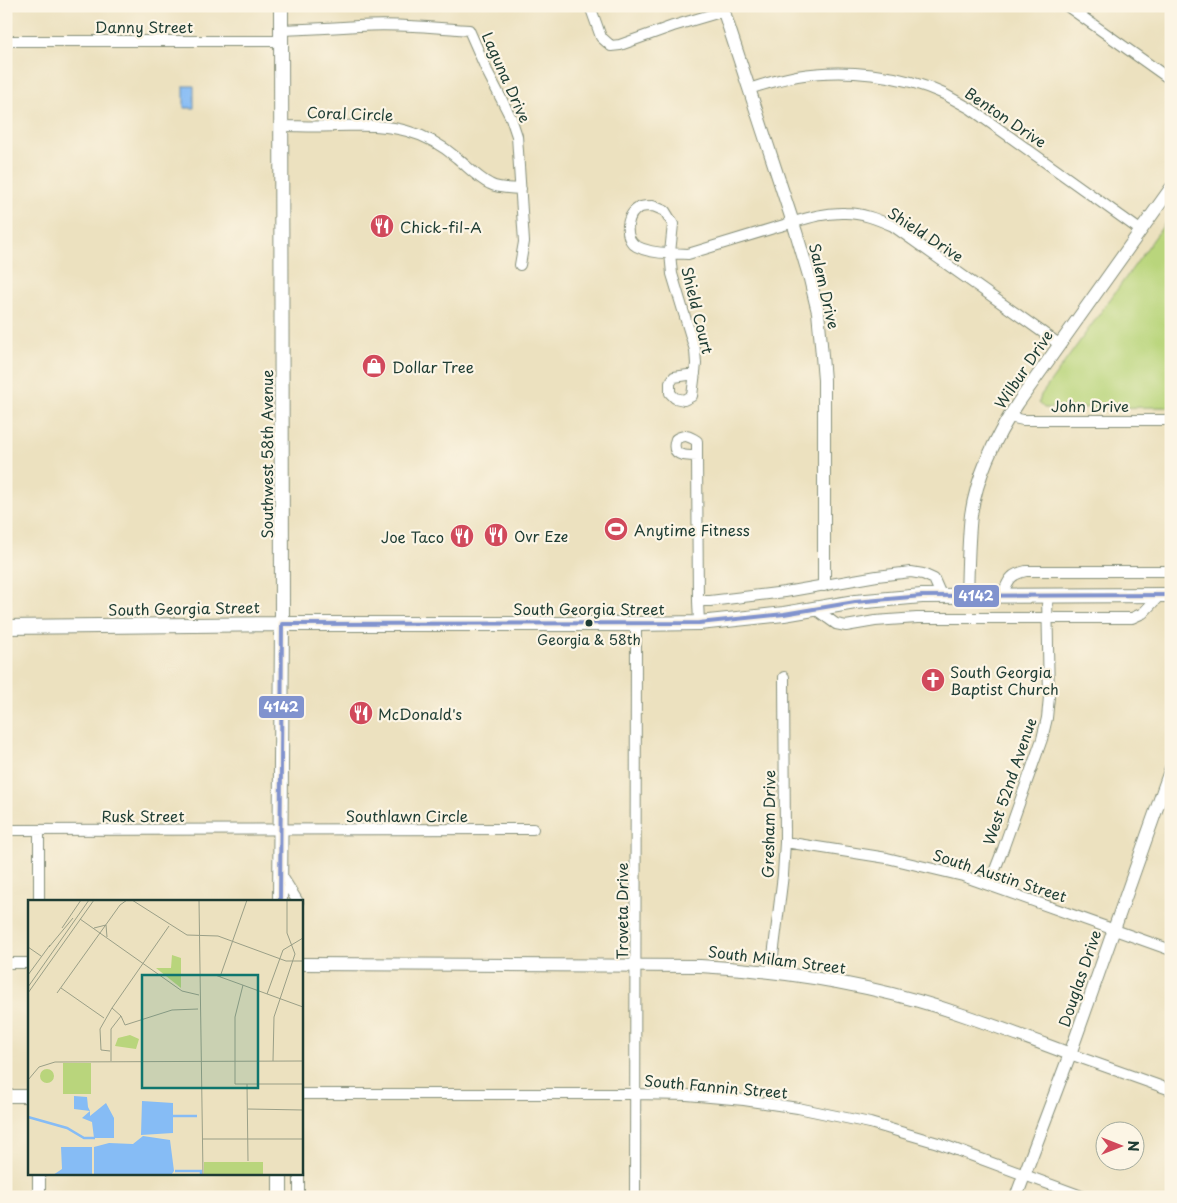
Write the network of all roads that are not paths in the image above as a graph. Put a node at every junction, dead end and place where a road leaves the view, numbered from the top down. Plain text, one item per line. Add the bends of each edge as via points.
1 (281, 6) edge
2 (590, 6) edge
3 (1067, 6) edge
4 (723, 9) edge
5 (281, 35) junction
6 (6, 41) edge
7 (1171, 80) edge
8 (749, 89) junction
9 (281, 126) junction
10 (1171, 188) edge
11 (521, 189) junction
12 (792, 222) junction
13 (1140, 230) junction
14 (670, 253) junction
15 (520, 265) dead end
16 (1059, 344) junction
17 (695, 374) dead end
18 (1009, 417) junction
19 (1171, 420) edge
20 (697, 456) dead end
21 (1171, 571) edge
22 (824, 585) junction
23 (941, 595) junction
24 (1002, 595) junction
25 (1048, 595) junction
26 (1165, 595) edge
27 (967, 596) junction
28 (698, 601) junction
29 (815, 608) junction
30 (1048, 617) junction
31 (699, 623) junction
32 (282, 624) junction
33 (636, 624) junction
34 (6, 627) edge
35 (784, 677) dead end
36 (1171, 768) edge
37 (1158, 806) junction
38 (1171, 810) edge
39 (533, 829) dead end
40 (6, 830) edge
41 (280, 830) junction
42 (39, 831) junction
43 (785, 842) junction
44 (280, 873) junction
45 (989, 885) junction
46 (39, 900) edge
47 (280, 900) edge
48 (297, 900) edge
49 (1113, 929) junction
50 (1171, 950) edge
51 (6, 963) edge
52 (28, 963) edge
53 (302, 964) edge
54 (636, 966) junction
55 (771, 972) junction
56 (1070, 1054) junction
57 (1171, 1090) edge
58 (302, 1094) edge
59 (635, 1094) junction
60 (6, 1096) edge
61 (28, 1096) edge
62 (1023, 1175) junction
63 (39, 1176) edge
64 (280, 1176) edge
65 (300, 1176) edge
66 (39, 1197) edge
67 (280, 1197) edge
68 (300, 1197) edge
69 (635, 1197) edge
70 (1016, 1197) edge
71 (1084, 1197) edge

1 - 5 main road, Southwest 58th Avenue
2 - 4 street via 601,37 611,46
3 - 7 street
4 - 8 street, Salem Drive
5 - 6 street, Danny Street
5 - 9 main road, Southwest 58th Avenue
5 - 11 street, Laguna Drive via 359,26 469,30 517,136
8 - 12 street, Salem Drive
8 - 13 street, Benton Drive via 797,76 858,73 915,84 943,94 971,109
9 - 11 street, Coral Circle via 384,126 408,131 435,142 492,185
9 - 32 main road, Southwest 58th Avenue
10 - 13 street, Wilbur Drive
11 - 15 street, Laguna Drive via 524,242
12 - 14 street, Shield Drive via 688,254
12 - 16 street, Shield Drive via 845,213 863,215 893,226
12 - 22 street, Salem Drive via 813,291 822,344
13 - 16 street, Wilbur Drive
14 - 14 street, Shield Court via 673,224 665,211 653,206 640,207 627,226 629,237 635,245 653,252
14 - 17 street, Shield Court via 672,274 695,350
16 - 18 street, Wilbur Drive
18 - 19 street, John Drive via 1023,420
18 - 27 street, Wilbur Drive via 986,462 978,488 968,552
20 - 28 street
21 - 24 street via 1026,571 1011,577
22 - 23 street via 911,572 934,579
22 - 28 street
23 - 27 main road, South Georgia Street
23 - 29 main road, South Georgia Street
24 - 25 main road, South Georgia Street
24 - 27 main road, South Georgia Street
25 - 26 main road, South Georgia Street
25 - 30 street, West 52nd Avenue
26 - 30 street via 1132,618
28 - 31 street
29 - 30 street via 836,624 846,626 917,618
29 - 31 main road, South Georgia Street
30 - 45 street, West 52nd Avenue via 1048,718
31 - 33 main road, South Georgia Street
32 - 33 main road, South Georgia Street
32 - 34 main road, South Georgia Street
32 - 41 main road, Southwest 58th Avenue
33 - 54 street, Troveta Drive
35 - 43 street, Gresham Drive
36 - 37 street, Douglas Drive
37 - 38 street
37 - 49 street, Douglas Drive
39 - 41 street, Southlawn Circle
40 - 42 street, Rusk Street
41 - 42 street, Rusk Street
41 - 44 main road, Southwest 58th Avenue
42 - 46 street
43 - 45 street, South Austin Street via 886,858
43 - 55 street, Gresham Drive
44 - 47 main road, Southwest 58th Avenue
44 - 48 street
45 - 49 street, South Austin Street
49 - 50 street, South Austin Street
49 - 56 street, Douglas Drive
51 - 52 street
53 - 54 street, South Milam Street
54 - 55 street, South Milam Street via 700,966
54 - 59 street, Troveta Drive
55 - 56 street, South Milam Street via 838,982 924,1003
56 - 57 street, South Milam Street
56 - 62 street, Douglas Drive
58 - 59 street, South Fannin Street
59 - 62 street, South Fannin Street via 744,1100 816,1111 938,1143
59 - 69 street, Troveta Drive
60 - 61 street
62 - 70 street, Douglas Drive
62 - 71 street, South Fannin Street
63 - 66 street
64 - 67 main road
65 - 68 street

